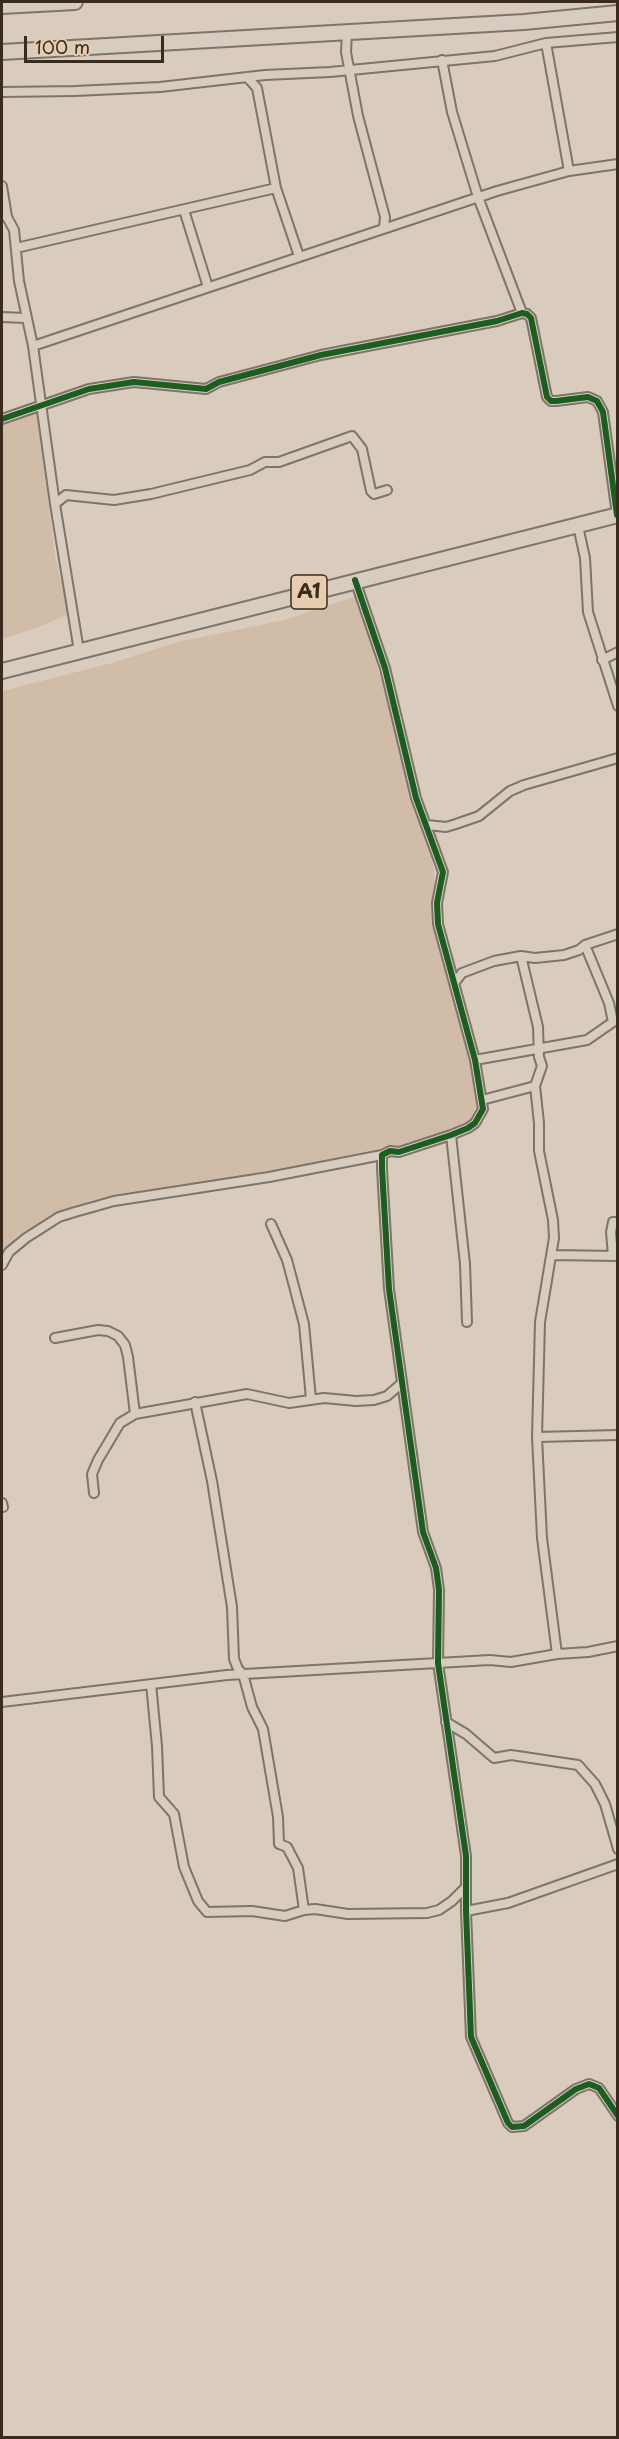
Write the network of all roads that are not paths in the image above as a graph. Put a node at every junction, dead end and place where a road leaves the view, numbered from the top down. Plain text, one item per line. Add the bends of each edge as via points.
1 (75, 2) edge
2 (2, 6) edge
3 (618, 13) edge
4 (347, 32) junction
5 (618, 37) edge
6 (546, 44) junction
7 (2, 52) edge
8 (442, 60) junction
9 (350, 69) junction
10 (265, 75) junction
11 (247, 77) junction
12 (257, 88) junction
13 (2, 92) edge
14 (618, 164) edge
15 (569, 171) junction
16 (2, 186) edge
17 (276, 188) junction
18 (478, 197) junction
19 (184, 210) junction
20 (4, 216) edge
21 (384, 227) junction
22 (16, 248) junction
23 (299, 256) junction
24 (208, 287) junction
25 (522, 313) junction
26 (2, 317) edge
27 (25, 318) junction
28 (33, 346) junction
29 (41, 406) junction
30 (2, 419) edge
31 (387, 490) dead end
32 (55, 504) junction
33 (617, 515) edge
34 (578, 526) junction
35 (355, 580) junction
36 (79, 651) junction
37 (618, 652) edge
38 (602, 660) junction
39 (2, 672) edge
40 (618, 706) edge
41 (618, 758) edge
42 (427, 825) junction
43 (618, 934) edge
44 (585, 945) junction
45 (521, 956) junction
46 (455, 982) junction
47 (539, 1047) junction
48 (475, 1060) junction
49 (535, 1086) junction
50 (482, 1100) junction
51 (451, 1135) junction
52 (382, 1155) junction
53 (618, 1222) edge
54 (271, 1224) dead end
55 (552, 1255) junction
56 (615, 1256) edge
57 (2, 1265) edge
58 (467, 1322) dead end
59 (55, 1338) dead end
60 (402, 1383) junction
61 (311, 1399) junction
62 (195, 1402) junction
63 (135, 1414) junction
64 (618, 1435) edge
65 (537, 1437) junction
66 (94, 1493) dead end
67 (618, 1646) edge
68 (557, 1654) junction
69 (438, 1663) junction
70 (243, 1674) junction
71 (151, 1684) junction
72 (2, 1702) edge
73 (446, 1722) junction
74 (618, 1849) edge
75 (618, 1864) edge
76 (465, 1888) junction
77 (304, 1910) junction
78 (465, 1911) junction
79 (618, 2116) edge

1 - 2 highway
3 - 4 highway
4 - 7 highway
4 - 9 street
5 - 6 street
6 - 8 street via 495,56
6 - 15 street
8 - 9 street
8 - 18 street via 452,112
9 - 10 street
9 - 21 street
10 - 11 street
10 - 12 street
11 - 12 street
11 - 13 street via 160,87
12 - 17 street
14 - 15 street
15 - 18 street
16 - 20 street
17 - 19 street
17 - 23 street
18 - 21 street
18 - 25 street
19 - 22 street
19 - 24 street
20 - 22 street via 14,230
21 - 23 street
22 - 27 street
23 - 24 street
24 - 28 street
25 - 29 street via 321,355 219,381 206,389 134,382 89,389
25 - 33 street via 531,318 547,397 551,401 588,397 597,401 603,412
26 - 27 street
27 - 28 street
28 - 29 street
29 - 30 street
29 - 32 street
31 - 32 street via 374,494 371,490 362,449 352,436 279,462 265,462 250,470 151,494 114,500 66,495
32 - 36 street
33 - 34 highway, A1
34 - 35 highway, A1
34 - 38 street via 585,558 588,612
35 - 36 highway, A1
35 - 42 street via 385,668 416,798
36 - 39 highway, A1
37 - 38 street
38 - 40 street
41 - 42 street via 524,785 468,820 446,827
42 - 46 street via 443,872 437,903 438,924
43 - 44 street
44 - 45 street via 564,955
44 - 47 street via 613,1022 587,1040
45 - 46 street via 472,969
45 - 47 street
46 - 48 street
47 - 48 street
47 - 49 street via 542,1066
48 - 50 street
49 - 50 street
49 - 55 street via 539,1151 553,1220
50 - 51 street via 483,1109 475,1123
51 - 52 street
51 - 58 street
52 - 57 street via 114,1201 75,1212 59,1217 26,1238 9,1252
52 - 60 street via 389,1289
53 - 56 street via 614,1222 611,1232
54 - 61 street via 287,1260 304,1324
55 - 56 street
55 - 65 street via 540,1322
59 - 63 street via 98,1330 118,1336 128,1357
60 - 61 street via 394,1392 374,1400
60 - 69 street via 423,1532 439,1590
61 - 62 street via 289,1402 247,1394
62 - 63 street
62 - 70 street via 232,1607 234,1659
63 - 66 street via 120,1423 98,1460 92,1474
64 - 65 street
65 - 68 street via 542,1538
67 - 68 street
68 - 69 street via 511,1662
69 - 70 street
69 - 73 street
70 - 71 street
70 - 77 street via 266,1742 279,1844 287,1847 298,1868
71 - 72 street
71 - 77 street via 159,1797 177,1820 184,1867 202,1907 207,1912 252,1911 285,1916
73 - 74 street via 494,1758 511,1755 578,1765 595,1784 605,1804
73 - 76 street via 466,1856
75 - 78 street via 508,1904
76 - 77 street via 439,1910 427,1913
76 - 78 street
78 - 79 street via 471,2037 508,2123 518,2128 524,2126 576,2089 589,2085 599,2088

